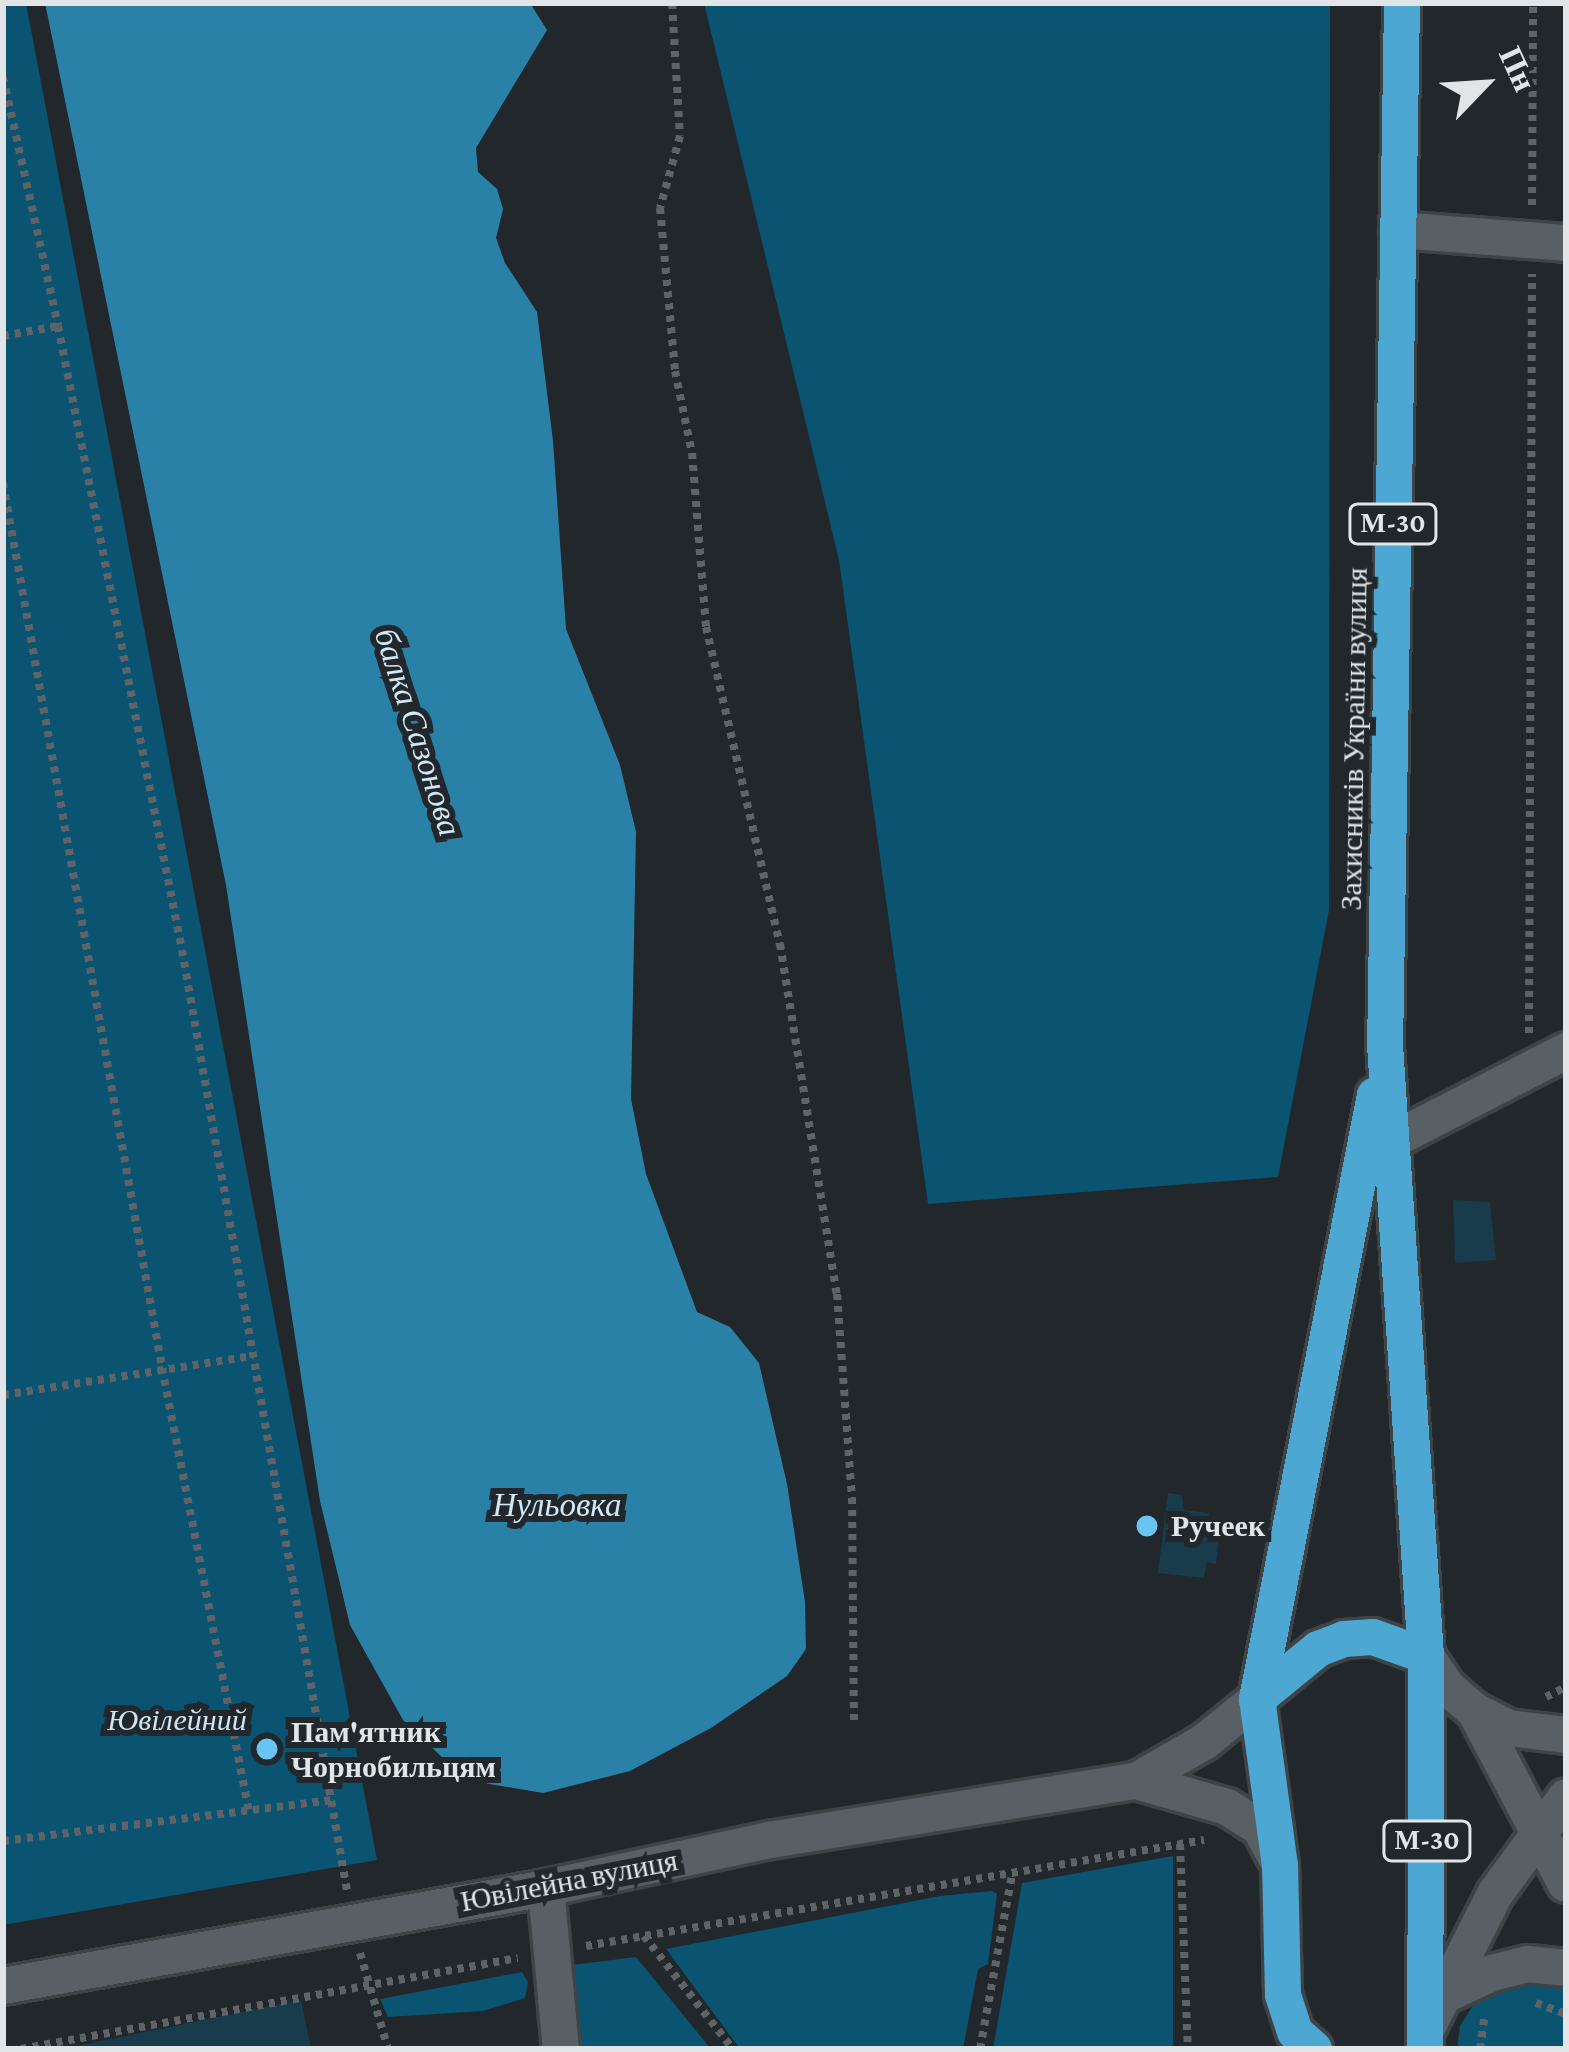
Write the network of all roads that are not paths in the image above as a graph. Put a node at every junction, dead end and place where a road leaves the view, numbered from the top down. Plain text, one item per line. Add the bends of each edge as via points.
1 (1402, 3) edge
2 (1398, 230) junction
3 (1549, 243) edge
4 (1385, 1045) junction
5 (1566, 1051) edge
6 (1391, 1141) junction
7 (1426, 1656) junction
8 (1257, 1699) junction
9 (1475, 1712) junction
10 (1566, 1735) edge
11 (1136, 1781) junction
12 (1566, 1797) edge
13 (1538, 1834) junction
14 (1280, 1866) junction
15 (1566, 1884) edge
16 (546, 1888) junction
17 (1566, 1968) edge
18 (3, 1986) edge
19 (1283, 1995) junction
20 (1424, 2030) edge
21 (561, 2049) edge
22 (1286, 2049) edge
23 (1314, 2049) edge

1 - 2 highway, Захисників України вулиця / М-30
2 - 3 street
2 - 4 highway, Захисників України вулиця / М-30
4 - 6 highway, Захисників України вулиця / М-30
4 - 8 highway, Захисників України вулиця / М-30
5 - 6 street
6 - 7 highway, Захисників України вулиця / М-30
7 - 8 highway via 1373,1637 1344,1639 1318,1649
7 - 9 street
7 - 20 highway, М-30
8 - 11 street, Ювілейна вулиця
8 - 14 highway, М-30
9 - 10 street via 1508,1728
9 - 13 street
11 - 14 street, Ювілейна вулиця via 1227,1807 1260,1828
11 - 16 street, Ювілейна вулиця via 770,1840
12 - 13 street
13 - 15 street
13 - 20 street via 1495,1894
14 - 19 highway, М-30
16 - 18 street, Ювілейна вулиця
16 - 21 street
17 - 20 street via 1528,1964 1492,1973
19 - 22 highway, М-30
19 - 23 highway via 1295,2032

